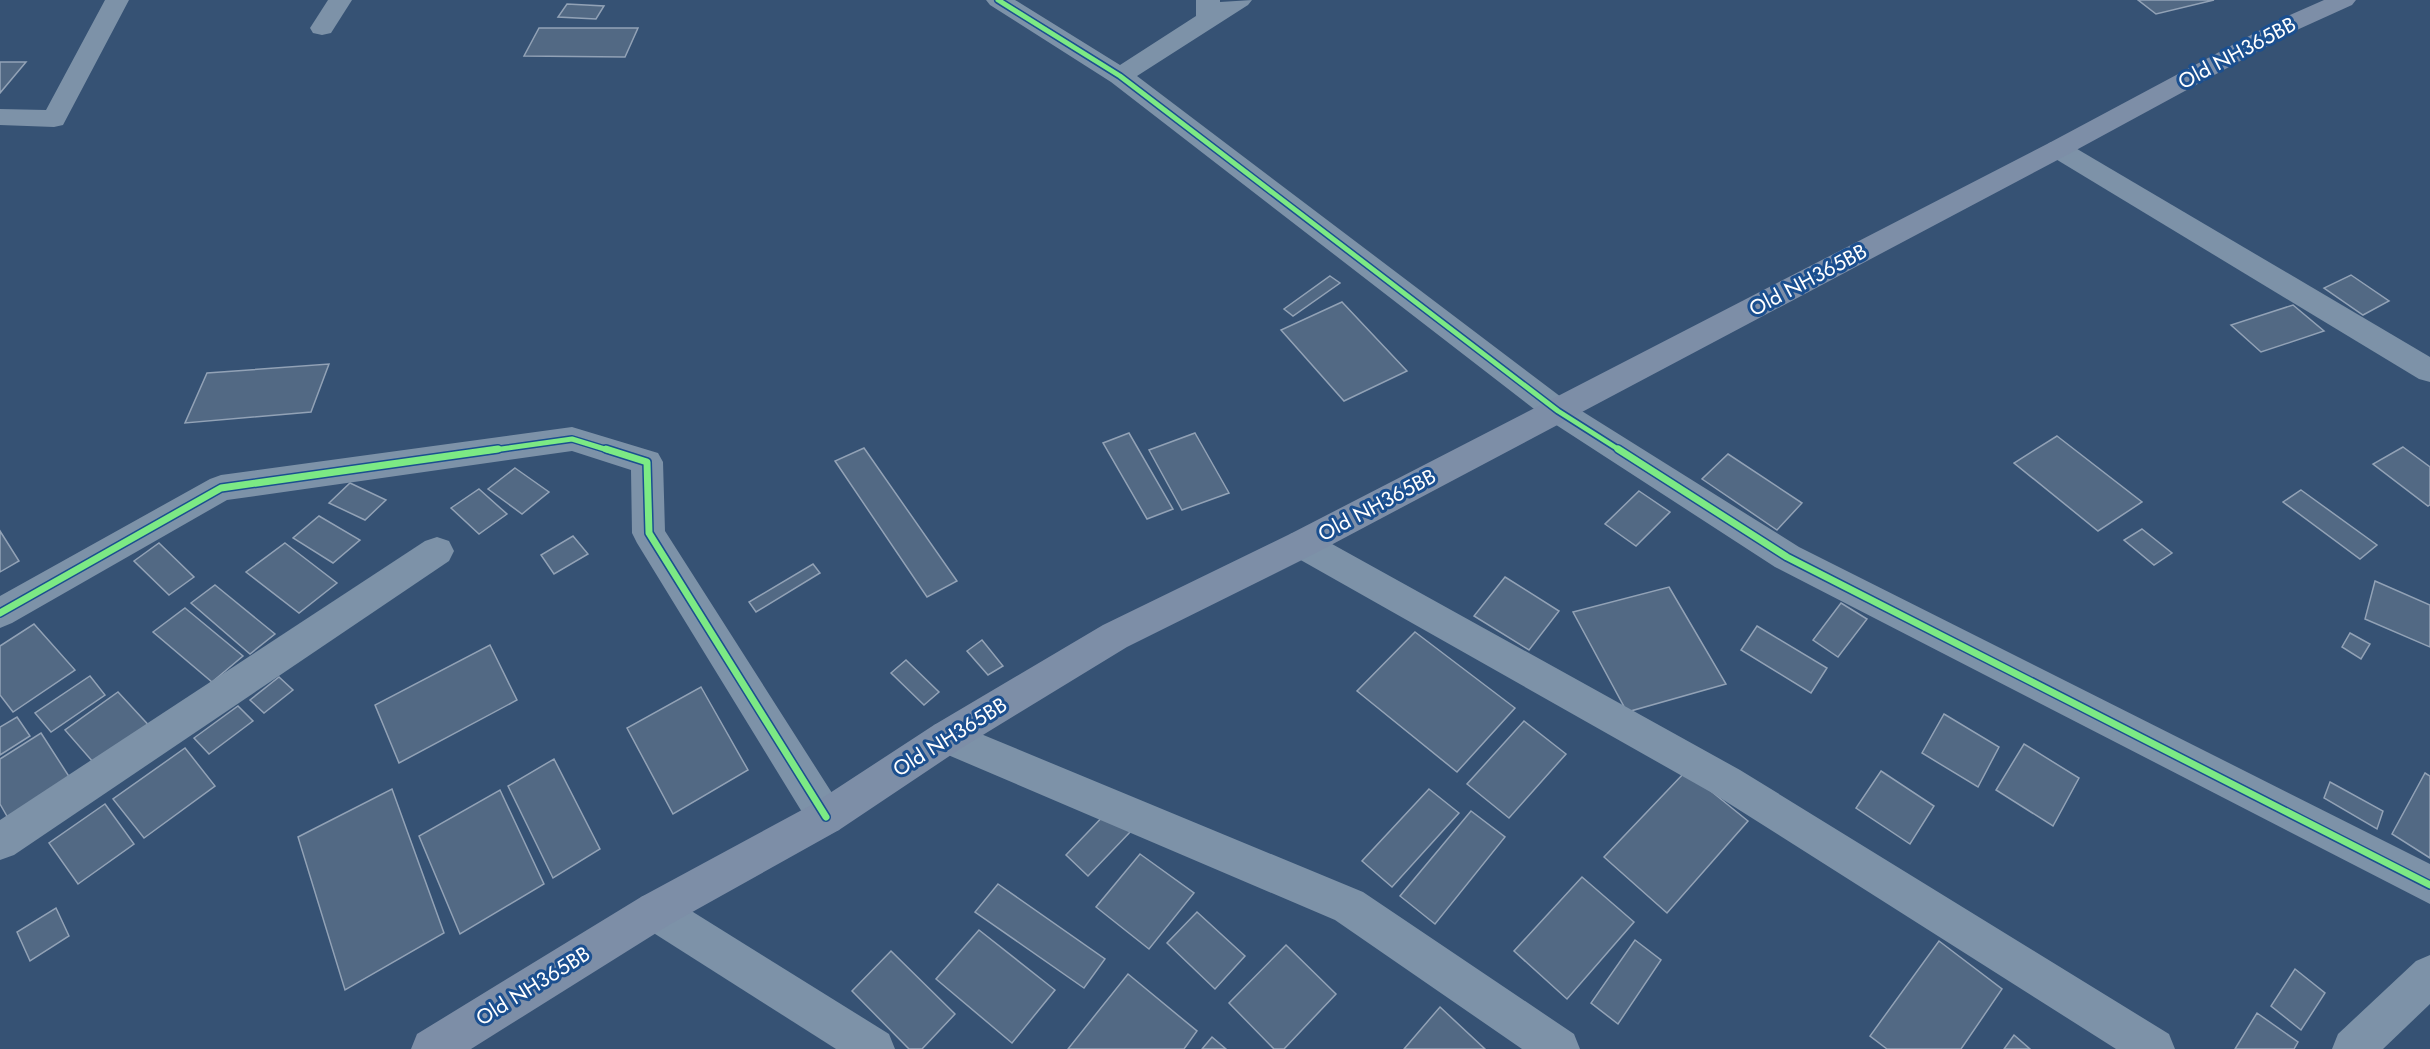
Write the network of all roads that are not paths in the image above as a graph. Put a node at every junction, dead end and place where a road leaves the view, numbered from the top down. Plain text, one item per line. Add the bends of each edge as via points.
1 (117, 0) edge
2 (340, 0) edge
3 (1240, 0) edge
4 (2344, 0) edge
5 (1003, 1) edge
6 (1208, 10) edge
7 (322, 28) dead end
8 (1120, 76) junction
9 (9, 117) edge
10 (0, 141) edge
11 (2058, 149) junction
12 (2430, 370) edge
13 (1558, 411) junction
14 (1302, 544) junction
15 (437, 551) dead end
16 (0, 613) edge
17 (947, 737) junction
18 (826, 817) junction
19 (0, 842) edge
20 (2430, 885) edge
21 (655, 911) junction
22 (2430, 975) edge
23 (432, 1049) edge
24 (874, 1049) edge
25 (1559, 1049) edge
26 (2154, 1049) edge
27 (2353, 1049) edge

1 - 9 street via 54,119
2 - 7 street
3 - 6 street
4 - 11 main road, Old NH365BB via 2290,24
5 - 8 street
6 - 8 street
8 - 13 street
9 - 10 street
11 - 12 street
11 - 13 main road, Old NH365BB
13 - 14 main road, Old NH365BB
13 - 20 street via 1787,558
14 - 17 main road, Old NH365BB via 1115,636
14 - 26 street via 1727,782
15 - 19 street
16 - 18 street via 221,488 572,440 647,462 649,533
17 - 18 main road, Old NH365BB
17 - 25 street via 1348,906
18 - 21 main road, Old NH365BB
21 - 23 main road, Old NH365BB
21 - 24 street
22 - 27 street

